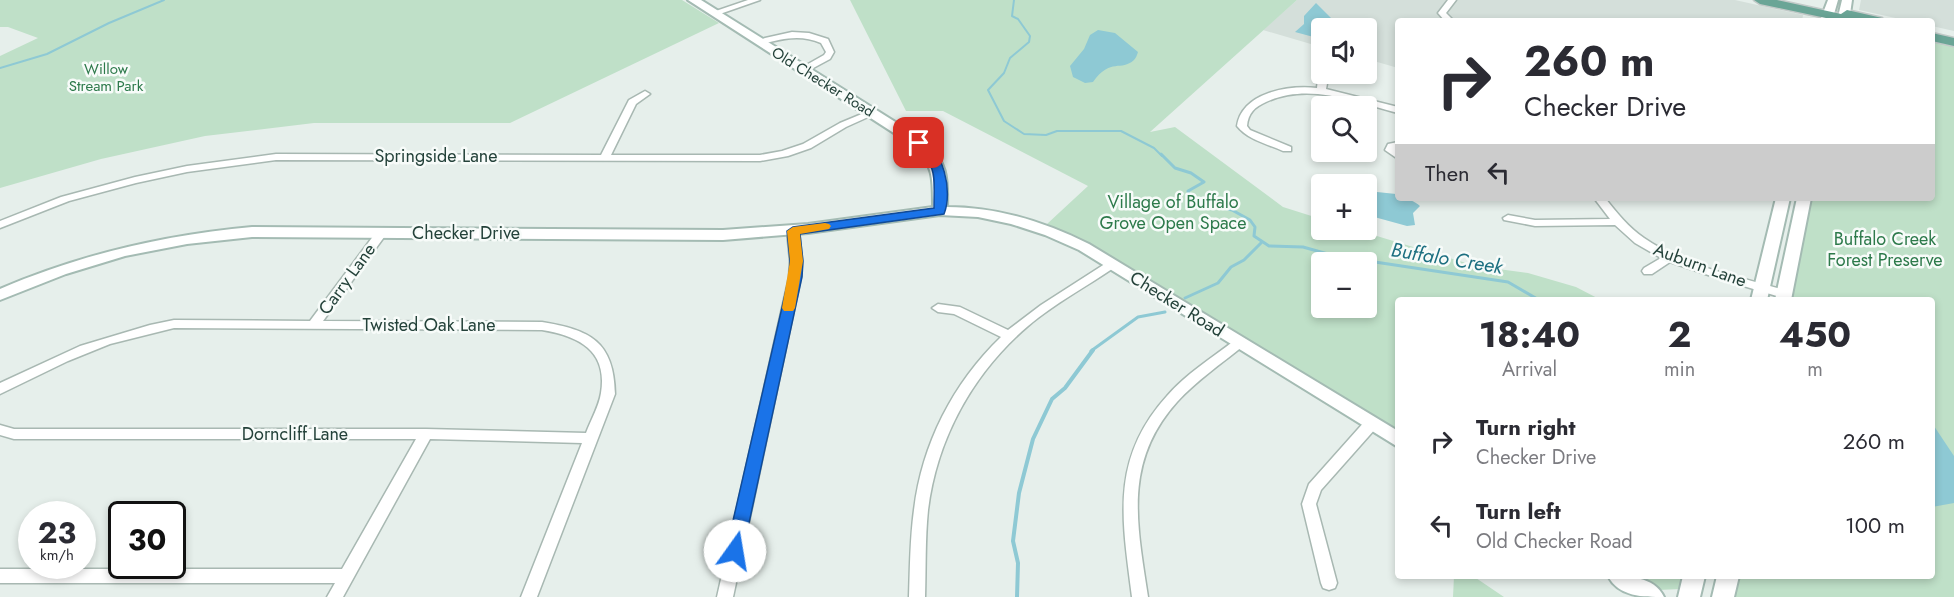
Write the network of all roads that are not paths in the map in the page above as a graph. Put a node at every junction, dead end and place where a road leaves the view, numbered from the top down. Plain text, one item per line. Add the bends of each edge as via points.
1 (693, 0) edge
2 (756, 0) edge
3 (1452, 0) edge
4 (1760, 0) edge
5 (1780, 0) edge
6 (1847, 0) edge
7 (1830, 12) edge
8 (714, 13) junction
9 (1844, 17) edge
10 (1447, 18) edge
11 (1935, 34) edge
12 (1954, 37) edge
13 (1935, 38) edge
14 (759, 42) junction
15 (1954, 42) edge
16 (804, 70) junction
17 (1323, 84) edge
18 (1322, 91) junction
19 (645, 94) dead end
20 (1395, 109) edge
21 (872, 112) junction
22 (1287, 150) dead end
23 (605, 157) junction
24 (1601, 201) edge
25 (1781, 201) edge
26 (1803, 201) edge
27 (940, 211) junction
28 (1508, 218) dead end
29 (1618, 222) junction
30 (0, 225) edge
31 (793, 231) junction
32 (381, 233) junction
33 (1670, 257) junction
34 (1111, 264) junction
35 (1648, 272) dead end
36 (2, 290) edge
37 (1761, 294) edge
38 (1784, 297) edge
39 (938, 308) dead end
40 (313, 325) junction
41 (1010, 336) junction
42 (1239, 343) junction
43 (0, 389) edge
44 (1371, 423) junction
45 (0, 430) edge
46 (426, 434) junction
47 (591, 438) junction
48 (1395, 438) edge
49 (0, 576) edge
50 (346, 576) junction
51 (1624, 579) edge
52 (1693, 579) edge
53 (1727, 579) edge
54 (1329, 583) dead end
55 (335, 597) edge
56 (530, 597) edge
57 (725, 597) edge
58 (917, 597) edge
59 (1140, 597) edge
60 (1653, 597) edge
61 (1689, 597) edge
62 (1723, 597) edge

1 - 8 street, Old Checker Road
2 - 8 street
3 - 10 street via 1442,13
4 - 7 main road
5 - 7 main road
6 - 9 street
7 - 9 main road
8 - 14 street, Old Checker Road
11 - 12 main road
13 - 15 main road
14 - 16 street, Old Checker Road
14 - 16 street via 784,34 825,41 830,52 827,57
16 - 21 street, Old Checker Road
17 - 18 street
18 - 20 street
18 - 22 street via 1265,98 1243,116 1242,126 1247,132
19 - 23 street via 632,102
21 - 23 street, Springside Lane via 784,154 744,158
21 - 27 street, Old Checker Road via 919,143 936,161 941,179
23 - 30 street, Springside Lane via 276,157 135,180 65,199
24 - 29 street, Auburn Lane
25 - 37 street
26 - 38 street
27 - 31 street, Checker Drive
27 - 34 street, Checker Road via 988,214 1029,223 1063,236
28 - 29 street via 1535,223
29 - 33 street, Auburn Lane via 1639,240
31 - 32 street, Checker Drive via 723,235
31 - 57 street via 795,277
32 - 36 street, Checker Drive via 211,234 147,246
32 - 40 street, Carry Lane
33 - 35 street
33 - 37 street, Auburn Lane
34 - 41 street via 1041,310
34 - 42 street, Checker Road
37 - 38 street, Auburn Lane
39 - 41 street via 956,310
40 - 43 street, Twisted Oak Lane via 174,324 141,330 102,341
40 - 47 street, Twisted Oak Lane via 542,326 581,335 597,346 609,375 608,394
41 - 58 street via 970,380 936,444 921,509
42 - 44 street, Checker Road
42 - 59 street via 1172,399 1138,449 1130,490 1130,517
44 - 48 street, Checker Road
44 - 54 street via 1314,488 1309,504
45 - 46 street, Dorncliff Lane via 14,434
46 - 47 street, Dorncliff Lane
46 - 50 street
47 - 56 street, Twisted Oak Lane
49 - 50 street
50 - 55 street
51 - 60 street
52 - 61 street
53 - 62 street

